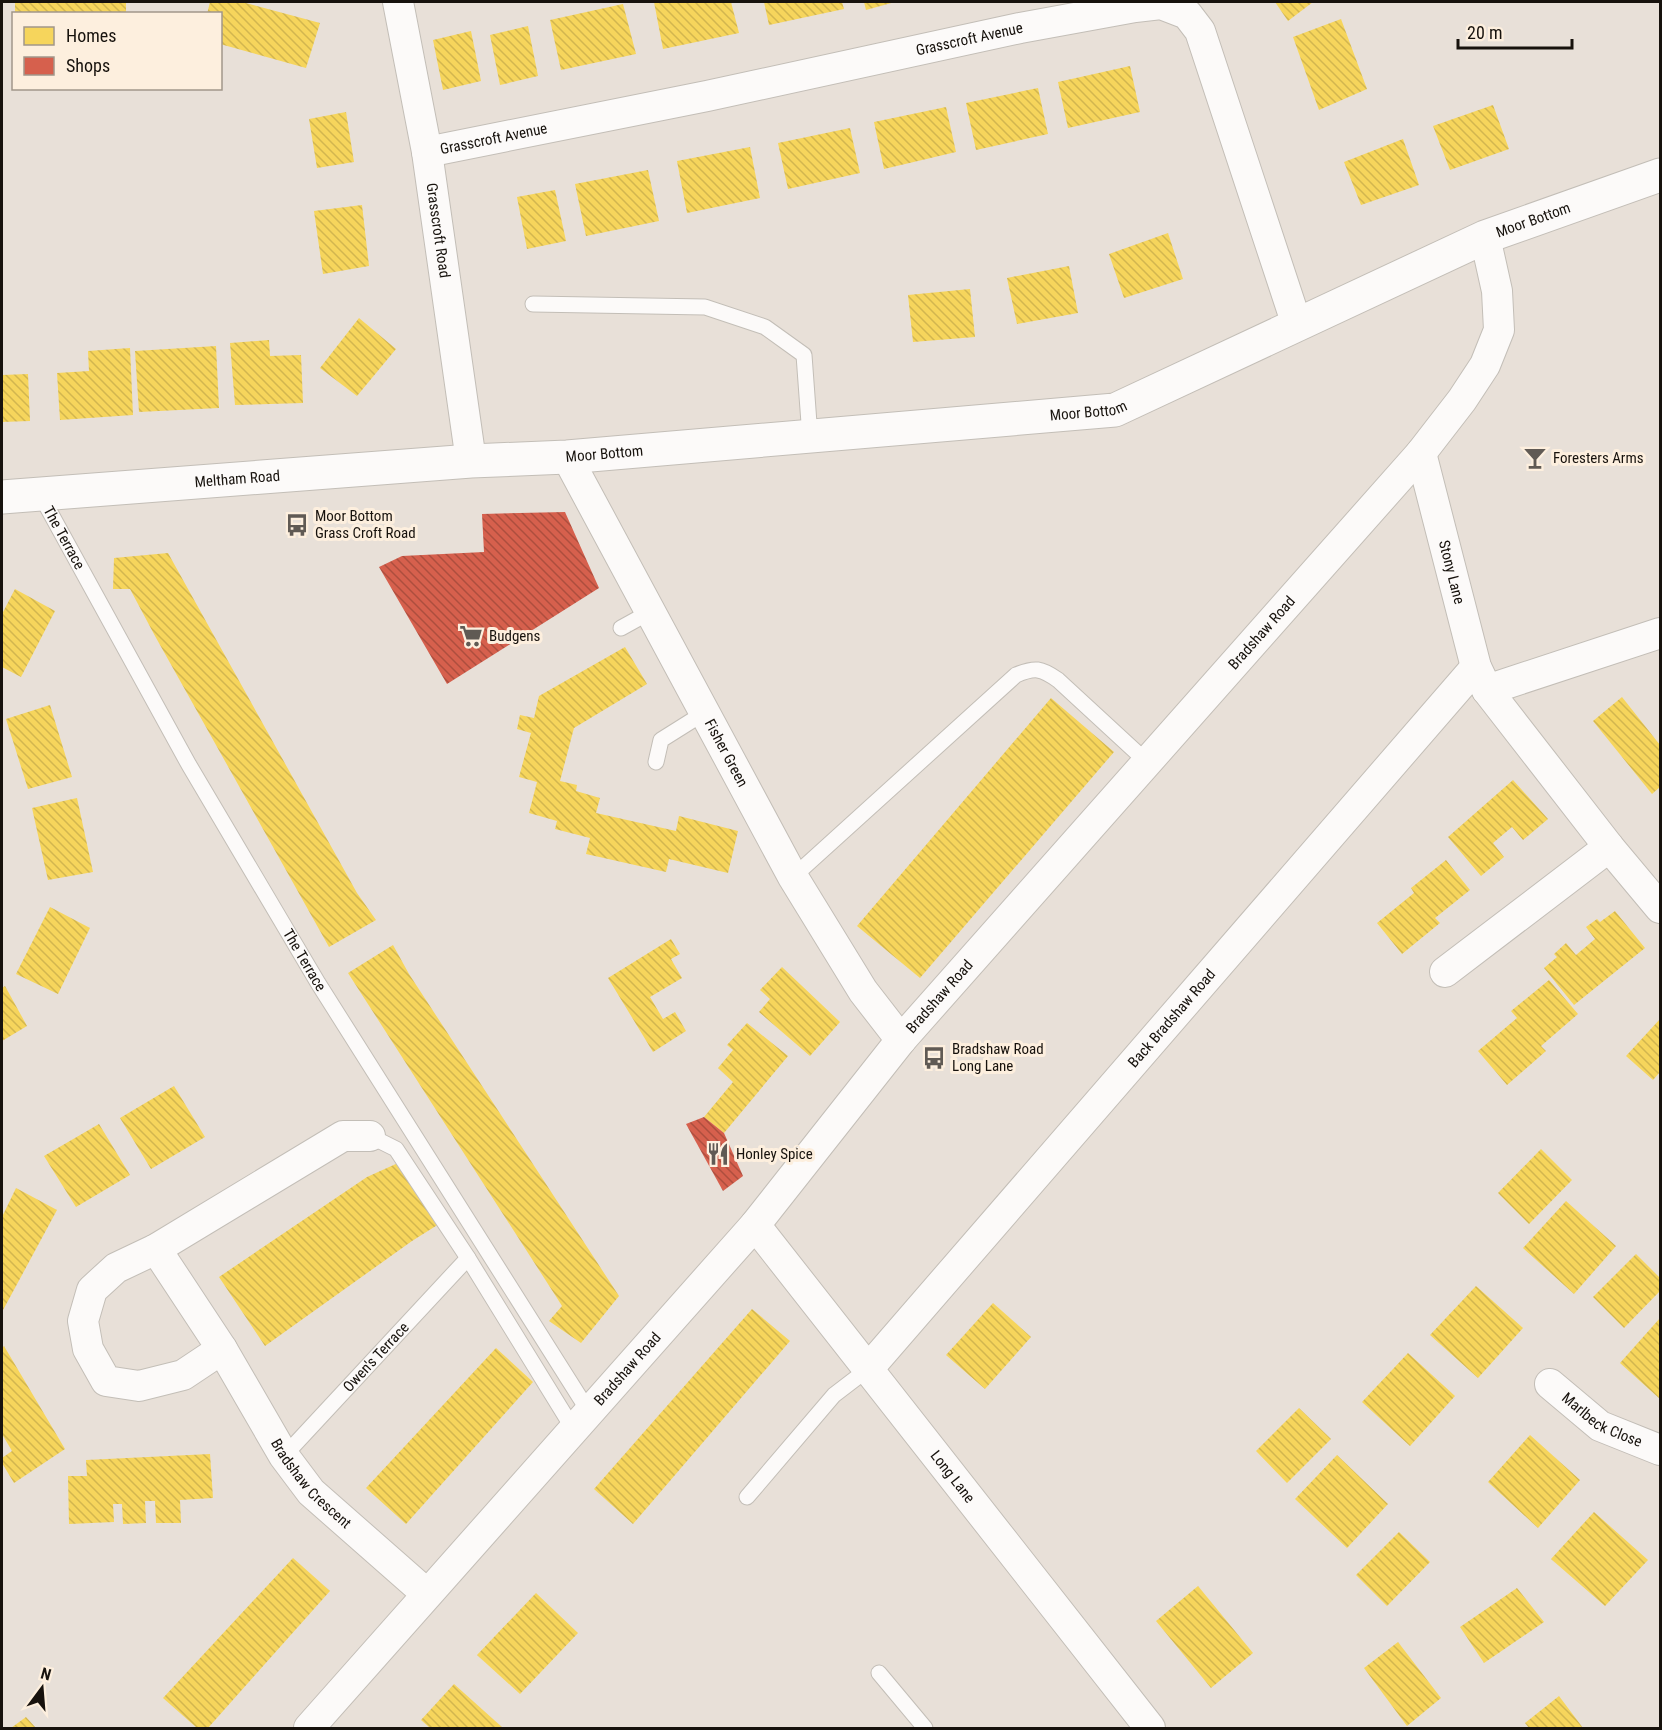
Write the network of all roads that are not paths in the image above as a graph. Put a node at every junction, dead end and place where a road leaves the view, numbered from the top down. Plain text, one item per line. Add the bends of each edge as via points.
1 (398, 2) edge
2 (427, 152) junction
3 (1660, 175) edge
4 (1485, 237) junction
5 (533, 304) dead end
6 (1298, 325) junction
7 (810, 437) junction
8 (1421, 453) junction
9 (567, 457) junction
10 (471, 461) junction
11 (40, 494) junction
12 (2, 497) edge
13 (650, 612) junction
14 (621, 628) dead end
15 (1660, 633) edge
16 (1481, 679) junction
17 (704, 713) junction
18 (656, 762) dead end
19 (1147, 762) junction
20 (1609, 847) junction
21 (793, 877) junction
22 (1660, 908) edge
23 (1444, 972) dead end
24 (901, 1040) junction
25 (370, 1136) joint
26 (755, 1225) junction
27 (156, 1249) junction
28 (468, 1258) junction
29 (222, 1349) junction
30 (868, 1369) junction
31 (1550, 1384) dead end
32 (581, 1421) junction
33 (1660, 1450) edge
34 (284, 1456) junction
35 (747, 1497) dead end
36 (427, 1594) junction
37 (879, 1673) dead end
38 (309, 1728) edge
39 (925, 1728) edge
40 (1150, 1728) edge

1 - 2 street, Grasscroft Road
2 - 6 street, Grasscroft Avenue via 1020,28 1161,4 1187,14 1200,32
2 - 10 street, Grasscroft Road
3 - 4 street, Moor Bottom
4 - 6 street, Moor Bottom
4 - 8 street, Bradshaw Road via 1497,291 1499,330 1485,365
5 - 7 lane via 705,307 765,327 804,355
6 - 7 street, Moor Bottom via 1114,410
7 - 9 street, Moor Bottom
8 - 16 street, Stony Lane
8 - 19 street, Bradshaw Road
9 - 10 street, Moor Bottom
9 - 13 street, Fisher Green
10 - 11 street, Meltham Road
11 - 12 street, Meltham Road
11 - 32 lane, The Terrace via 189,765
13 - 14 lane
13 - 17 street, Fisher Green
15 - 16 street
16 - 20 street, Stony Lane
16 - 30 street, Back Bradshaw Road
17 - 18 lane via 661,740
17 - 21 street, Fisher Green
19 - 21 lane via 1058,680 1046,671 1031,669 1016,675
19 - 24 street, Bradshaw Road
20 - 22 street, Stony Lane
20 - 23 street
21 - 24 street, Fisher Green via 863,991
24 - 26 street, Bradshaw Road
25 - 27 street via 343,1136
25 - 28 lane via 396,1149
26 - 30 street, Long Lane
26 - 32 street, Bradshaw Road
27 - 29 street, Bradshaw Crescent
27 - 29 street via 116,1268 92,1290 83,1321 88,1349 106,1381 139,1386 183,1375
28 - 32 lane
28 - 34 lane, Owen's Terrace
29 - 34 street, Bradshaw Crescent
30 - 35 lane via 834,1395
30 - 40 street, Long Lane
31 - 33 street, Marlbeck Close via 1600,1426
32 - 36 street, Bradshaw Road
34 - 36 street, Bradshaw Crescent via 311,1492
36 - 38 street, Bradshaw Road
37 - 39 lane

